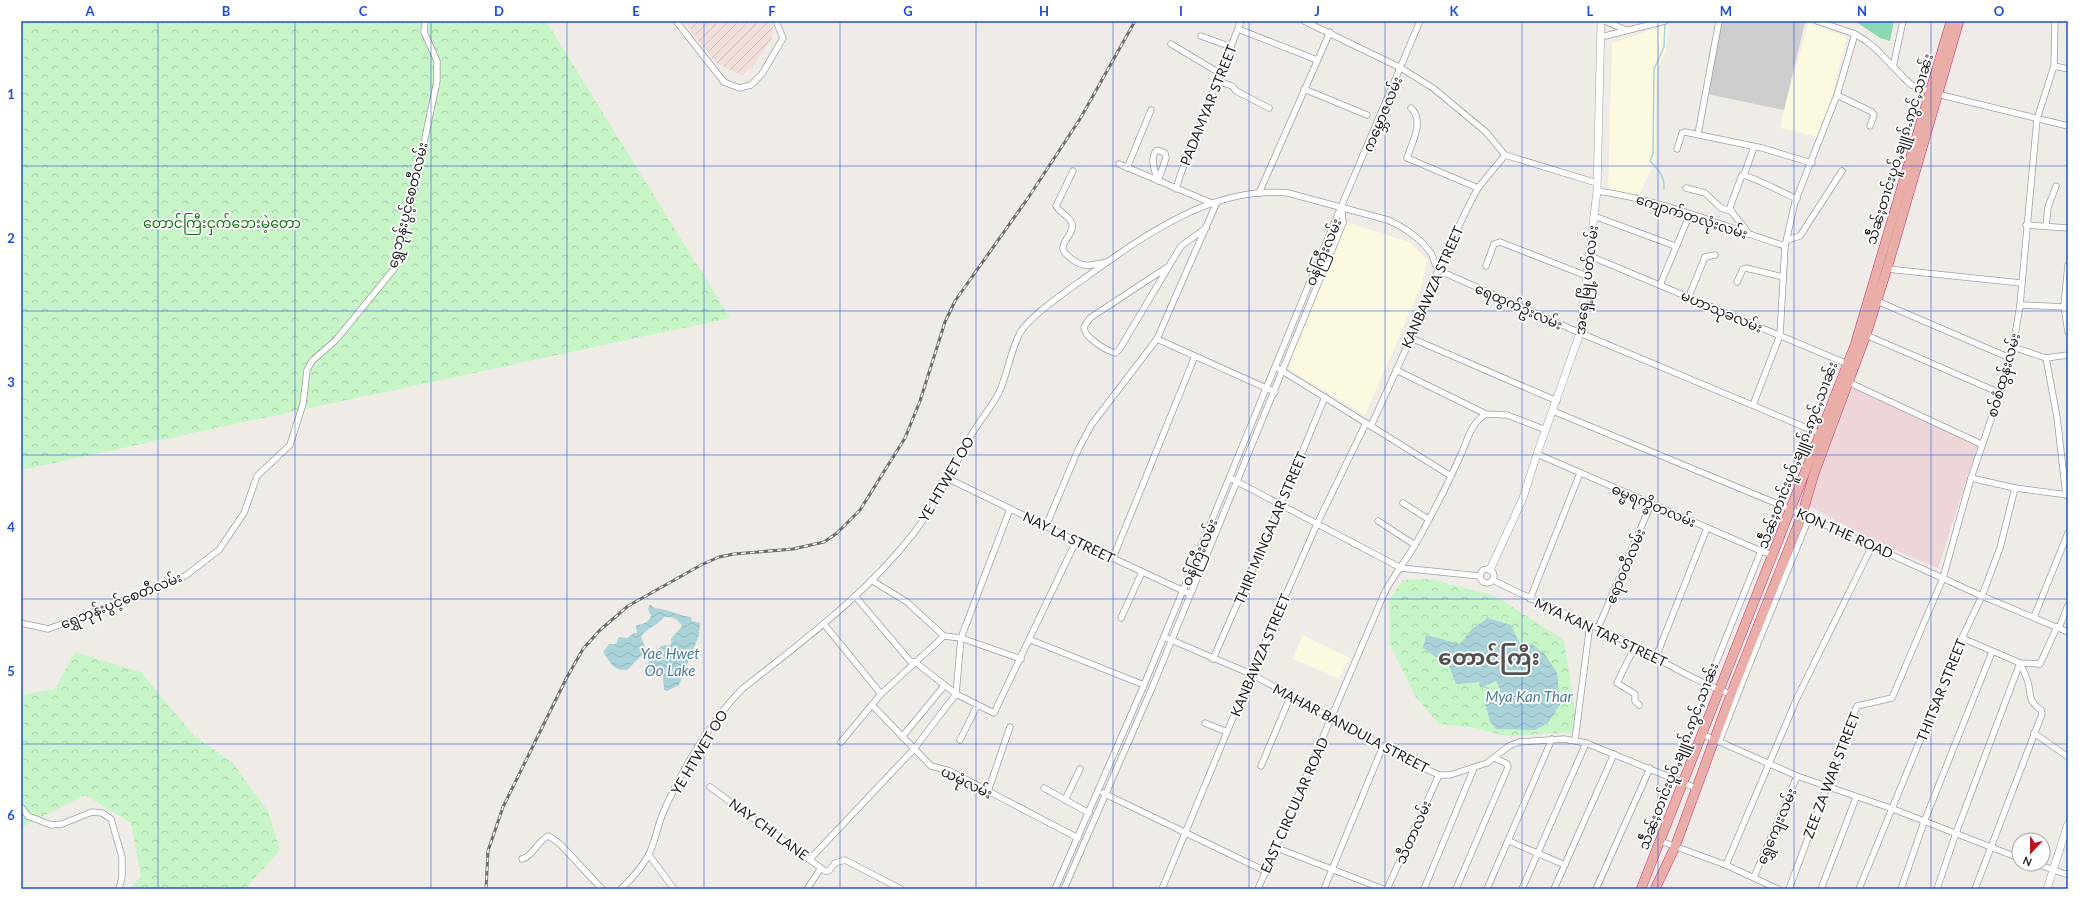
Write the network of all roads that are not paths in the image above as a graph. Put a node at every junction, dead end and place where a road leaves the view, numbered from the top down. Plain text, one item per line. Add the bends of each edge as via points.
1 (425, 21) edge
2 (676, 21) edge
3 (776, 21) edge
4 (1241, 21) edge
5 (1304, 21) edge
6 (1420, 21) edge
7 (1601, 21) edge
8 (1604, 21) edge
9 (1663, 21) edge
10 (1719, 21) edge
11 (1817, 21) edge
12 (1903, 21) edge
13 (1951, 21) edge
14 (1959, 21) edge
15 (2055, 21) edge
16 (1238, 29) junction
17 (1626, 30) junction
18 (1330, 32) junction
19 (1855, 34) junction
20 (1201, 36) dead end
21 (1602, 37) junction
22 (1171, 44) dead end
23 (1231, 47) junction
24 (1317, 60) junction
25 (2054, 66) junction
26 (1893, 67) junction
27 (1401, 68) junction
28 (2068, 69) edge
29 (1219, 78) junction
30 (1304, 89) junction
31 (1934, 93) junction
32 (1837, 95) junction
33 (1269, 108) dead end
34 (1412, 108) dead end
35 (1151, 110) dead end
36 (1367, 115) dead end
37 (2037, 119) junction
38 (1870, 126) dead end
39 (2068, 126) edge
40 (1698, 134) junction
41 (1754, 147) junction
42 (1677, 149) dead end
43 (1505, 155) junction
44 (1812, 163) junction
45 (1119, 164) dead end
46 (1127, 168) junction
47 (1073, 171) dead end
48 (1842, 171) dead end
49 (1744, 175) junction
50 (1158, 181) junction
51 (1597, 183) junction
52 (2056, 186) dead end
53 (1478, 188) junction
54 (1686, 188) dead end
55 (1176, 189) junction
56 (1597, 191) junction
57 (1259, 193) junction
58 (1797, 199) junction
59 (1215, 203) junction
60 (1342, 208) junction
61 (1731, 211) junction
62 (1690, 214) junction
63 (1594, 216) junction
64 (2026, 225) junction
65 (2046, 226) junction
66 (1206, 228) junction
67 (2068, 228) edge
68 (1748, 234) junction
69 (1787, 240) junction
70 (1675, 246) junction
71 (1785, 246) junction
72 (1714, 255) dead end
73 (1590, 256) junction
74 (1109, 261) junction
75 (2068, 265) edge
76 (1169, 266) junction
77 (1486, 266) dead end
78 (1887, 269) junction
79 (1438, 270) junction
80 (1587, 276) junction
81 (1783, 277) junction
82 (1737, 282) dead end
83 (2021, 284) junction
84 (1660, 285) junction
85 (1689, 296) junction
86 (1877, 301) junction
87 (2020, 305) junction
88 (2066, 307) edge
89 (2068, 332) edge
90 (1580, 333) junction
91 (1780, 335) junction
92 (1866, 335) junction
93 (1411, 338) junction
94 (1158, 339) junction
95 (2013, 347) junction
96 (2068, 355) edge
97 (1195, 356) junction
98 (2010, 358) junction
99 (2046, 358) junction
100 (1851, 366) junction
101 (1276, 367) junction
102 (1396, 370) junction
103 (1283, 372) junction
104 (1848, 382) junction
105 (1267, 388) junction
106 (1275, 392) junction
107 (2000, 393) junction
108 (1325, 397) junction
109 (1557, 401) junction
110 (1753, 405) junction
111 (1553, 411) junction
112 (1486, 414) junction
113 (1368, 425) junction
114 (1546, 430) junction
115 (1821, 434) junction
116 (1981, 444) junction
117 (1537, 454) junction
118 (1580, 473) junction
119 (1451, 476) junction
120 (1230, 478) junction
121 (1971, 478) junction
122 (949, 479) junction
123 (1237, 482) junction
124 (2015, 488) junction
125 (2067, 495) edge
126 (1403, 503) dead end
127 (1651, 504) junction
128 (1280, 506) junction
129 (1010, 509) junction
130 (1790, 509) junction
131 (1805, 516) junction
132 (1428, 520) junction
133 (1378, 521) dead end
134 (1317, 524) junction
135 (1046, 526) junction
136 (1707, 528) junction
137 (2068, 533) edge
138 (1076, 541) junction
139 (1415, 545) junction
140 (1872, 546) junction
141 (1761, 551) junction
142 (1773, 555) junction
143 (1113, 558) junction
144 (1401, 568) junction
145 (1490, 570) junction
146 (1142, 572) junction
147 (1480, 576) junction
148 (1942, 578) junction
149 (871, 580) junction
150 (1493, 580) junction
151 (1183, 591) junction
152 (1190, 594) junction
153 (855, 596) junction
154 (1982, 596) junction
155 (1530, 599) junction
156 (2068, 605) edge
157 (2034, 616) junction
158 (1122, 618) dead end
159 (21, 623) edge
160 (824, 624) junction
161 (1590, 624) junction
162 (1598, 628) junction
163 (2058, 628) junction
164 (2068, 632) edge
165 (944, 636) junction
166 (1164, 637) junction
167 (961, 638) junction
168 (1962, 638) junction
169 (1030, 640) junction
170 (1172, 640) junction
171 (1635, 646) junction
172 (1992, 652) junction
173 (1656, 657) junction
174 (1021, 659) junction
175 (1213, 659) junction
176 (915, 662) junction
177 (2020, 663) junction
178 (1251, 674) junction
179 (1144, 685) junction
180 (1707, 685) junction
181 (944, 686) junction
182 (1719, 690) junction
183 (881, 694) junction
184 (956, 694) junction
185 (1731, 694) junction
186 (1290, 696) junction
187 (872, 705) junction
188 (1638, 705) dead end
189 (977, 706) junction
190 (1332, 718) junction
191 (1205, 723) dead end
192 (1010, 727) dead end
193 (1227, 732) junction
194 (2034, 733) junction
195 (1702, 734) junction
196 (902, 737) junction
197 (1552, 739) junction
198 (960, 740) dead end
199 (1575, 740) junction
200 (1716, 741) junction
201 (841, 742) dead end
202 (1586, 743) junction
203 (1383, 746) junction
204 (914, 749) junction
205 (1614, 754) junction
206 (2068, 757) edge
207 (1494, 758) junction
208 (1768, 765) junction
209 (1261, 766) dead end
210 (1474, 768) junction
211 (1650, 768) junction
212 (1080, 769) dead end
213 (1439, 775) junction
214 (1797, 776) junction
215 (1683, 783) junction
216 (1826, 786) junction
217 (710, 787) dead end
218 (1044, 788) dead end
219 (1696, 788) junction
220 (988, 791) junction
221 (1098, 791) junction
222 (1106, 794) junction
223 (1856, 798) junction
224 (1065, 800) junction
225 (21, 807) edge
226 (1893, 809) junction
227 (1089, 813) junction
228 (1924, 822) junction
229 (2068, 824) edge
230 (1186, 832) junction
231 (1956, 833) junction
232 (1078, 838) junction
233 (1509, 841) junction
234 (1660, 841) junction
235 (1675, 847) junction
236 (1276, 848) junction
237 (1990, 848) junction
238 (1537, 853) junction
239 (649, 855) junction
240 (2011, 855) edge
241 (522, 859) dead end
242 (810, 859) junction
243 (1564, 865) junction
244 (1726, 865) junction
245 (821, 868) junction
246 (1332, 868) junction
247 (2051, 869) edge
248 (2054, 870) junction
249 (1265, 872) junction
250 (2068, 875) edge
251 (1754, 877) junction
252 (119, 889) edge
253 (602, 889) edge
254 (621, 889) edge
255 (674, 889) edge
256 (807, 889) edge
257 (901, 889) edge
258 (1055, 889) edge
259 (1064, 889) edge
260 (1162, 889) edge
261 (1258, 889) edge
262 (1324, 889) edge
263 (1383, 889) edge
264 (1387, 889) edge
265 (1424, 889) edge
266 (1456, 889) edge
267 (1487, 889) edge
268 (1522, 889) edge
269 (1554, 889) edge
270 (1596, 889) edge
271 (1641, 889) edge
272 (1655, 889) edge
273 (1778, 889) edge
274 (1789, 889) edge
275 (1821, 889) edge
276 (1859, 889) edge
277 (1901, 889) edge
278 (1937, 889) edge
279 (1975, 889) edge
280 (2047, 889) edge

1 - 159 street, ရွှေဘုန်းပွင့်စေတီလမ်း via 424,32 437,61 437,81 413,195 394,269 336,340 312,361 307,370 303,404 290,445 257,476 244,513 219,550 185,576 48,629
2 - 3 street via 724,82 739,88 751,85 762,74 782,38
4 - 16 street, PADAMYAR STREET
5 - 18 street
6 - 27 street, ကမ္ဘောဇလမ်း
7 - 21 street, အရှေ့မြို့ပတ်လမ်း
8 - 17 street
9 - 17 street
10 - 40 street
11 - 19 street
12 - 26 street
13 - 31 highway, သဵႅၼ်ႈတၢင်းပူဝ်ႇၶျူၵ်ႉဢွင်ႇသၢၼ်း
14 - 31 highway, သဵႅၼ်ႈတၢင်းပူဝ်ႇၶျူၵ်ႉဢွင်ႇသၢၼ်း
15 - 25 street, စဝ်စံထွန်းလမ်း
16 - 23 street, PADAMYAR STREET
16 - 24 street
17 - 21 street
18 - 24 street
18 - 27 street
19 - 26 street via 1876,49
19 - 32 street
20 - 23 street
21 - 51 street, အရှေ့မြို့ပတ်လမ်း
22 - 29 street
23 - 29 street, PADAMYAR STREET
24 - 30 street
25 - 28 street
25 - 37 street, စဝ်စံထွန်းလမ်း
26 - 31 street via 1910,85
27 - 43 street via 1433,88 1480,127
27 - 60 street, ကမ္ဘောဇလမ်း
29 - 33 street via 1236,91
29 - 55 street, PADAMYAR STREET
30 - 36 street
30 - 57 street
31 - 37 street
31 - 78 highway, သဵႅၼ်ႈတၢင်းပူဝ်ႇၶျူၵ်ႉဢွင်ႇသၢၼ်း
31 - 100 highway, သဵႅၼ်ႈတၢင်းပူဝ်ႇၶျူၵ်ႉဢွင်ႇသၢၼ်း
32 - 38 street via 1872,112 1874,115
32 - 44 street
34 - 53 street via 1417,113 1418,121 1407,158
35 - 46 street
37 - 39 street
37 - 64 street, စဝ်စံထွန်းလမ်း
40 - 41 street
40 - 42 street via 1682,132
41 - 44 street
41 - 49 street
43 - 51 street
43 - 53 street, KANBAWZA STREET
44 - 58 street
45 - 46 street
46 - 50 street
47 - 74 street via 1056,206 1072,225 1063,246 1064,251 1076,264
48 - 69 street via 1800,236
49 - 58 street
49 - 61 street via 1731,203
50 - 50 street via 1166,158 1165,153 1157,150 1153,156
50 - 55 street
51 - 56 street, အရှေ့မြို့ပတ်လမ်း
52 - 65 street via 2048,207
53 - 79 street, KANBAWZA STREET
54 - 61 street via 1705,193 1721,208
55 - 59 street
56 - 62 street, ကျောက်တလုံးလမ်း via 1650,201
56 - 63 street, အရှေ့မြို့ပတ်လမ်း
57 - 59 street, YE HTWET OO
57 - 60 street, YE HTWET OO via 1288,193
58 - 69 street
59 - 66 street
59 - 74 street, YE HTWET OO via 1169,222
60 - 79 street via 1399,225 1421,242 1432,255
60 - 101 street, ဝန်ကြီးလမ်း
60 - 103 street, ဝန်ကြီးလမ်း via 1343,223
61 - 68 street
62 - 68 street, ကျောက်တလုံးလမ်း
62 - 70 street
63 - 70 street
63 - 73 street, အရှေ့မြို့ပတ်လမ်း
64 - 65 street
64 - 83 street, စဝ်စံထွန်းလမ်း
65 - 67 street
66 - 76 street via 1182,246
66 - 94 street
68 - 71 street, ကျောက်တလုံးလမ်း
69 - 71 street
70 - 84 street
71 - 81 street
72 - 85 street via 1705,257
73 - 80 street, အရှေ့မြို့ပတ်လမ်း
73 - 84 street, မဟာသုခလမ်း
74 - 122 street, YE HTWET OO via 1060,296 1020,333 1001,388 973,432
75 - 88 street
76 - 76 street via 1119,350 1115,353 1108,350 1085,333 1084,327 1090,318
77 - 80 street via 1494,244 1500,242
78 - 83 street
78 - 86 highway, သဵႅၼ်ႈတၢင်းပူဝ်ႇၶျူၵ်ႉဢွင်ႇသၢၼ်း
79 - 90 street, ရေထွက်ဦးလမ်း
79 - 93 street, KANBAWZA STREET
80 - 90 street, အရှေ့မြို့ပတ်လမ်း
81 - 82 street via 1746,268
81 - 91 street
83 - 87 street, စဝ်စံထွန်းလမ်း
84 - 85 street, မဟာသုခလမ်း
85 - 91 street, မဟာသုခလမ်း
86 - 92 highway, သဵႅၼ်ႈတၢင်းပူဝ်ႇၶျူၵ်ႉဢွင်ႇသၢၼ်း
86 - 98 street
87 - 88 street
87 - 95 street, စဝ်စံထွန်းလမ်း
88 - 89 street
90 - 109 street, အရှေ့မြို့ပတ်လမ်း
90 - 110 street, ရေထွက်ဦးလမ်း
91 - 100 street, မဟာသုခလမ်း
91 - 110 street
92 - 100 highway, သဵႅၼ်ႈတၢင်းပူဝ်ႇၶျူၵ်ႉဢွင်ႇသၢၼ်း
92 - 107 street
93 - 102 street, KANBAWZA STREET
93 - 109 street
94 - 97 street
94 - 135 street via 1092,424 1078,450
95 - 98 street, စဝ်စံထွန်းလမ်း
95 - 99 street
96 - 99 street
97 - 105 street
97 - 143 street
98 - 107 street, စဝ်စံထွန်းလမ်း
99 - 125 street
100 - 104 highway, သဵႅၼ်ႈတၢင်းပူဝ်ႇၶျူၵ်ႉဢွင်ႇသၢၼ်း
100 - 115 highway, သဵႅၼ်ႈတၢင်းပူဝ်ႇၶျူၵ်ႉဢွင်ႇသၢၼ်း
101 - 103 street
101 - 105 street, ဝန်ကြီးလမ်း
102 - 112 street
102 - 113 street, KANBAWZA STREET
103 - 106 street, ဝန်ကြီးလမ်း
103 - 108 street
104 - 116 street
104 - 131 highway, သဵႅၼ်ႈတၢင်းပူဝ်ႇၶျူၵ်ႉဢွင်ႇသၢၼ်း via 1814,474
105 - 106 street
105 - 120 street, ဝန်ကြီးလမ်း
106 - 123 street, ဝန်ကြီးလမ်း
107 - 116 street, စဝ်စံထွန်းလမ်း
108 - 113 street
108 - 128 street, THIRI MINGALAR STREET
109 - 111 street, အရှေ့မြို့ပတ်လမ်း
110 - 115 street, ရေထွက်ဦးလမ်း
111 - 114 street, အရှေ့မြို့ပတ်လမ်း
111 - 130 street, KON THE ROAD
112 - 114 street via 1507,415
112 - 119 street, EAST CIRCULAR ROAD via 1478,418
113 - 119 street
113 - 134 street, KANBAWZA STREET
114 - 117 street, အရှေ့မြို့ပတ်လမ်း
115 - 130 highway, သဵႅၼ်ႈတၢင်းပူဝ်ႇၶျူၵ်ႉဢွင်ႇသၢၼ်း
116 - 121 street, စဝ်စံထွန်းလမ်း
117 - 118 street, ဓမ္မရက္ခိတလမ်း
117 - 145 street, အရှေ့မြို့ပတ်လမ်း via 1523,498
118 - 127 street, ဓမ္မရက္ခိတလမ်း
118 - 155 street
119 - 132 street, EAST CIRCULAR ROAD
120 - 123 street, MYA KAN TAR STREET
120 - 151 street, ဝန်ကြီးလမ်း
121 - 124 street
121 - 148 street, စဝ်စံထွန်းလမ်း
122 - 129 street, NAY LA STREET
122 - 149 street, YE HTWET OO via 914,533
123 - 128 street, MYA KAN TAR STREET
123 - 152 street, ဝန်ကြီးလမ်း
124 - 125 street
124 - 154 street, THITSAR STREET via 2000,548
126 - 132 street
127 - 136 street, ဓမ္မရက္ခိတလမ်း
127 - 162 street, ဧရာဝတီလမ်း
128 - 134 street, MYA KAN TAR STREET
128 - 175 street, THIRI MINGALAR STREET
129 - 135 street, NAY LA STREET
129 - 167 street
130 - 131 street, KON THE ROAD
130 - 142 highway, သဵႅၼ်ႈတၢင်းပူဝ်ႇၶျူၵ်ႉဢွင်ႇသၢၼ်း
131 - 140 street, KON THE ROAD
131 - 185 highway, သဵႅၼ်ႈတၢင်းပူဝ်ႇၶျူၵ်ႉဢွင်ႇသၢၼ်း
131 - 200 street via 1750,662
132 - 139 street, EAST CIRCULAR ROAD
133 - 139 street
134 - 144 street, MYA KAN TAR STREET
134 - 178 street, KANBAWZA STREET
135 - 138 street, NAY LA STREET
136 - 141 street, ဓမ္မရက္ခိတလမ်း
136 - 173 street
137 - 157 street
138 - 143 street, NAY LA STREET
138 - 169 street
139 - 144 street, EAST CIRCULAR ROAD
140 - 148 street, KON THE ROAD
140 - 208 street via 1797,698
141 - 142 street, ဓမ္မရက္ခိတလမ်း
141 - 180 street
142 - 182 highway, သဵႅၼ်ႈတၢင်းပူဝ်ႇၶျူၵ်ႉဢွင်ႇသၢၼ်း
143 - 146 street, NAY LA STREET
144 - 147 street, MYA KAN TAR STREET
144 - 190 street, EAST CIRCULAR ROAD via 1384,594
145 - 147 street via 1483,570
145 - 150 street via 1493,573
146 - 151 street, NAY LA STREET
146 - 158 street
147 - 150 street, MYA KAN TAR STREET via 1484,583
148 - 154 street, KON THE ROAD
148 - 216 street, ZEE ZA WAR STREET via 1892,698 1857,706
149 - 153 street, YE HTWET OO
149 - 165 street via 907,602
150 - 155 street, MYA KAN TAR STREET
151 - 152 street, NAY LA STREET
151 - 166 street, ဝန်ကြီးလမ်း
152 - 170 street, ဝန်ကြီးလမ်း
153 - 160 street, YE HTWET OO
153 - 176 street via 910,661
154 - 157 street, KON THE ROAD
154 - 168 street, THITSAR STREET
155 - 161 street, MYA KAN TAR STREET
156 - 163 street
157 - 163 street, KON THE ROAD
160 - 183 street
160 - 239 street, YE HTWET OO via 741,690 715,721 663,813
161 - 162 street, MYA KAN TAR STREET
161 - 199 street
162 - 171 street, MYA KAN TAR STREET
163 - 164 street, KON THE ROAD
163 - 177 street via 2043,662 2036,665
165 - 167 street
165 - 176 street
166 - 170 street, MAHAR BANDULA STREET
166 - 179 street, ဝန်ကြီးလမ်း
167 - 174 street
167 - 184 street
168 - 172 street
168 - 226 street, THITSAR STREET
169 - 174 street
169 - 179 street
170 - 175 street, MAHAR BANDULA STREET
170 - 222 street, ဝန်ကြီးလမ်း
171 - 173 street, MYA KAN TAR STREET
171 - 188 street via 1617,683 1635,694
172 - 177 street
172 - 228 street
173 - 180 street, MYA KAN TAR STREET
174 - 189 street via 994,713
175 - 178 street, MAHAR BANDULA STREET
176 - 181 street
176 - 183 street
177 - 194 street via 2028,682 2029,698 2042,712
177 - 231 street
178 - 186 street, MAHAR BANDULA STREET
178 - 193 street, KANBAWZA STREET
179 - 221 street, ဝန်ကြီးလမ်း
180 - 182 street, MYA KAN TAR STREET
181 - 184 street
181 - 196 street
182 - 185 street, MYA KAN TAR STREET
182 - 195 highway, သဵႅၼ်ႈတၢင်းပူဝ်ႇၶျူၵ်ႉဢွင်ႇသၢၼ်း
183 - 187 street
184 - 189 street
184 - 204 street
185 - 200 highway, သဵႅၼ်ႈတၢင်းပူဝ်ႇၶျူၵ်ႉဢွင်ႇသၢၼ်း
186 - 190 street, MAHAR BANDULA STREET
186 - 209 street
187 - 196 street, ယမုံလမ်း
187 - 201 street
189 - 198 street
190 - 203 street, MAHAR BANDULA STREET
190 - 236 street, EAST CIRCULAR ROAD
191 - 193 street
192 - 220 street
193 - 230 street, KANBAWZA STREET
194 - 206 street
194 - 237 street
195 - 200 street
195 - 215 highway, သဵႅၼ်ႈတၢင်းပူဝ်ႇၶျူၵ်ႉဢွင်ႇသၢၼ်း
196 - 204 street, ယမုံလမ်း
197 - 199 street, MAHAR BANDULA STREET
197 - 207 street, MAHAR BANDULA STREET via 1519,742 1509,746
197 - 233 street
199 - 202 street, MAHAR BANDULA STREET
200 - 208 street
200 - 219 highway, သဵႅၼ်ႈတၢင်းပူဝ်ႇၶျူၵ်ႉဢွင်ႇသၢၼ်း
202 - 205 street, MAHAR BANDULA STREET
202 - 238 street
203 - 213 street, MAHAR BANDULA STREET
203 - 246 street
204 - 220 street, ယမုံလမ်း via 931,766 950,771
204 - 242 street
205 - 211 street, MAHAR BANDULA STREET
205 - 243 street
207 - 210 street, MAHAR BANDULA STREET
207 - 266 street via 1508,767
208 - 214 street
208 - 244 street
210 - 213 street, MAHAR BANDULA STREET via 1450,775
210 - 265 street
211 - 215 street, MAHAR BANDULA STREET
211 - 270 street
212 - 224 street
213 - 264 street, သီတာလမ်း
214 - 216 street
214 - 251 street, ရွှေကျေးလမ်း
215 - 219 street, MAHAR BANDULA STREET
215 - 234 highway, သဵႅၼ်ႈတၢင်းပူဝ်ႇၶျူၵ်ႉဢွင်ႇသၢၼ်း
216 - 223 street
216 - 274 street, ZEE ZA WAR STREET
217 - 242 street, NAY CHI LANE
218 - 224 street
219 - 235 highway, သဵႅၼ်ႈတၢင်းပူဝ်ႇၶျူၵ်ႉဢွင်ႇသၢၼ်း
220 - 232 street, ယမုံလမ်း
221 - 222 street
221 - 227 street, ဝန်ကြီးလမ်း
222 - 230 street
222 - 259 street, ဝန်ကြီးလမ်း
223 - 226 street
223 - 275 street
224 - 227 street
225 - 252 street via 28,816 51,824 62,824 92,812 102,813 111,819 122,857
226 - 228 street
226 - 276 street, THITSAR STREET
227 - 232 street, ဝန်ကြီးလမ်း
228 - 231 street
228 - 277 street
229 - 248 street
230 - 249 street
230 - 260 street, KANBAWZA STREET
231 - 237 street
231 - 278 street
232 - 258 street, ဝန်ကြီးလမ်း
233 - 238 street
233 - 267 street
234 - 235 street
234 - 271 highway, သဵႅၼ်ႈတၢင်းပူဝ်ႇၶျူၵ်ႉဢွင်ႇသၢၼ်း
235 - 244 street
235 - 272 highway, သဵႅၼ်ႈတၢင်းပူဝ်ႇၶျူၵ်ႉဢွင်ႇသၢၼ်း
236 - 246 street
236 - 249 street, EAST CIRCULAR ROAD
237 - 240 street
237 - 279 street
238 - 243 street
238 - 268 street
239 - 254 street, YE HTWET OO
239 - 255 street
241 - 253 street via 528,857 545,837 549,836 560,844
242 - 245 street, NAY CHI LANE
243 - 269 street
244 - 251 street
245 - 256 street
245 - 257 street, NAY CHI LANE via 827,872 835,863 845,860
246 - 262 street
246 - 263 street
247 - 248 street
248 - 250 street
248 - 280 street
249 - 261 street, EAST CIRCULAR ROAD
251 - 273 street

